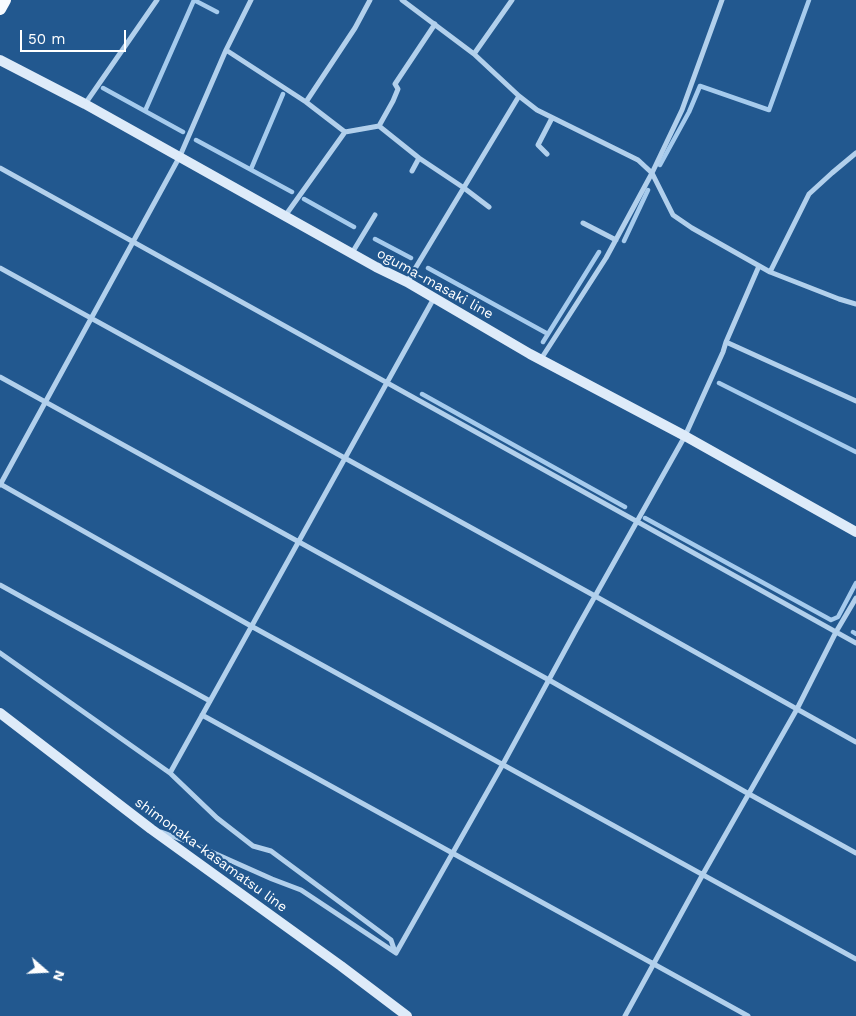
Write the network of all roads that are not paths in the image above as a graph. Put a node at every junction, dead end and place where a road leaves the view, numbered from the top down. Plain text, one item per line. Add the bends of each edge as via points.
1 (5, 0) edge
2 (157, 0) edge
3 (251, 0) edge
4 (370, 0) edge
5 (402, 0) edge
6 (512, 0) edge
7 (722, 0) edge
8 (0, 9) edge
9 (435, 24) junction
10 (226, 50) junction
11 (474, 54) junction
12 (0, 60) edge
13 (519, 96) junction
14 (306, 102) junction
15 (85, 104) junction
16 (552, 118) junction
17 (378, 126) junction
18 (345, 132) junction
19 (856, 153) edge
20 (547, 154) dead end
21 (180, 156) junction
22 (419, 158) junction
23 (0, 168) edge
24 (412, 170) dead end
25 (652, 173) junction
26 (464, 188) junction
27 (489, 207) dead end
28 (375, 215) dead end
29 (286, 216) junction
30 (583, 223) dead end
31 (616, 240) junction
32 (133, 242) junction
33 (352, 253) junction
34 (759, 266) junction
35 (0, 268) edge
36 (770, 272) junction
37 (407, 282) junction
38 (434, 298) junction
39 (856, 304) edge
40 (91, 319) junction
41 (726, 342) junction
42 (541, 359) junction
43 (0, 376) edge
44 (387, 383) junction
45 (856, 401) edge
46 (45, 402) junction
47 (685, 436) junction
48 (345, 459) junction
49 (0, 484) edge
50 (637, 521) junction
51 (856, 532) edge
52 (298, 542) junction
53 (0, 585) edge
54 (595, 596) junction
55 (856, 598) edge
56 (251, 626) junction
57 (836, 632) junction
58 (856, 642) edge
59 (0, 652) edge
60 (549, 680) junction
61 (210, 701) junction
62 (796, 709) junction
63 (0, 713) edge
64 (202, 716) junction
65 (856, 742) edge
66 (503, 764) junction
67 (170, 773) junction
68 (749, 794) junction
69 (151, 829) junction
70 (856, 853) edge
71 (452, 854) junction
72 (703, 874) junction
73 (396, 952) junction
74 (856, 959) edge
75 (654, 964) junction
76 (408, 1016) edge
77 (625, 1016) edge
78 (748, 1016) edge

1 - 8 main road
2 - 15 street
3 - 10 street
4 - 14 street
5 - 9 street
6 - 11 street
7 - 25 street via 682,110
9 - 11 street
9 - 17 street via 395,84 398,89
10 - 14 street
10 - 21 street
11 - 13 street
12 - 15 main road, oguma-masaki line
13 - 16 street
13 - 26 street
14 - 18 street
15 - 21 main road, oguma-masaki line
16 - 20 street via 538,145
16 - 25 street via 638,160
17 - 18 street
17 - 22 street
18 - 29 street
19 - 36 street via 809,194
21 - 29 main road, oguma-masaki line
21 - 32 street
22 - 24 street
22 - 26 street
23 - 32 street
25 - 31 street
25 - 34 street via 673,215
26 - 27 street
26 - 37 street
28 - 33 street
29 - 33 main road, oguma-masaki line
30 - 31 street
31 - 42 street
32 - 40 street
32 - 44 street
33 - 37 main road, oguma-masaki line
34 - 36 street
34 - 41 street
35 - 40 street
36 - 39 street
37 - 38 main road, oguma-masaki line
38 - 42 main road, oguma-masaki line
38 - 44 street
40 - 46 street
40 - 48 street
41 - 45 street
41 - 47 street
42 - 47 main road, oguma-masaki line
43 - 46 street
44 - 48 street
44 - 50 street
46 - 49 street
46 - 52 street
47 - 50 street
47 - 51 main road, oguma-masaki line
48 - 52 street
48 - 54 street
49 - 56 street
50 - 54 street
50 - 57 street
52 - 56 street
52 - 60 street
53 - 61 street
54 - 60 street
54 - 62 street
55 - 57 street
56 - 61 street
56 - 66 street
57 - 58 street
57 - 62 street
59 - 67 street
60 - 66 street
60 - 68 street
61 - 64 street
62 - 65 street
62 - 68 street
63 - 69 main road, shimonaka-kasamatsu line
64 - 67 street
64 - 71 street
66 - 71 street
66 - 72 street
67 - 73 street via 252,846 271,851 391,940
68 - 70 street
68 - 72 street
69 - 73 street via 301,890
69 - 76 main road, shimonaka-kasamatsu line
71 - 73 street
71 - 75 street
72 - 74 street
72 - 75 street
75 - 77 street
75 - 78 street

